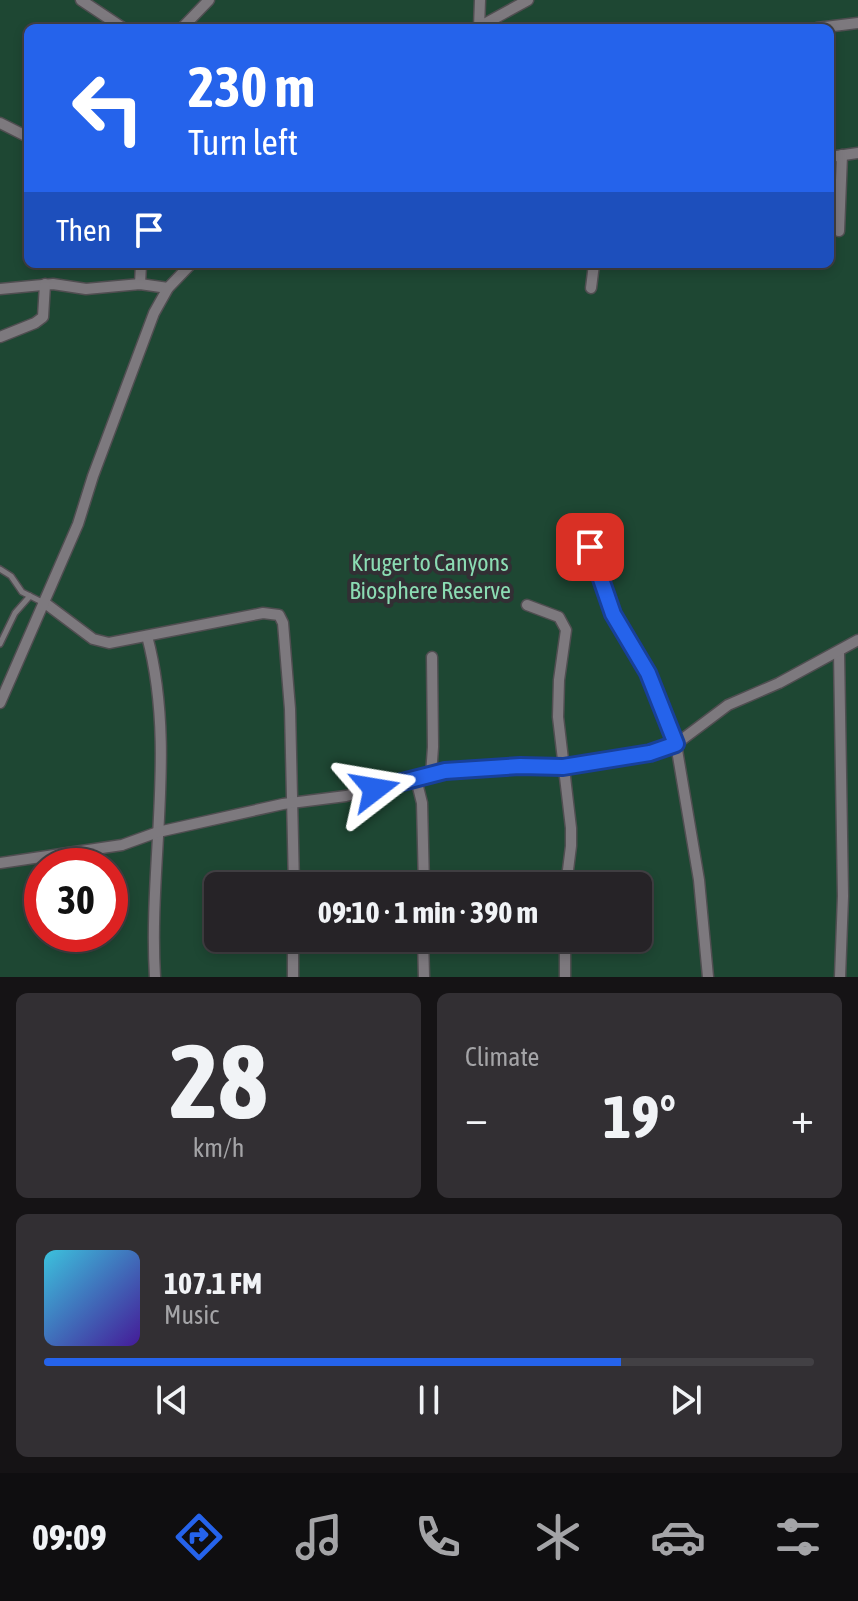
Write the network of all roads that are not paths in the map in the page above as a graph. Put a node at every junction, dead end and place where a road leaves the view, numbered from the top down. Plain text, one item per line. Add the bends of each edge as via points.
1 (81, 0) edge
2 (209, 0) edge
3 (480, 0) edge
4 (528, 0) edge
5 (858, 23) edge
6 (117, 24) edge
7 (186, 24) edge
8 (479, 24) edge
9 (484, 24) edge
10 (834, 26) edge
11 (0, 123) edge
12 (24, 135) edge
13 (858, 153) edge
14 (842, 155) junction
15 (834, 156) edge
16 (839, 231) dead end
17 (141, 268) edge
18 (187, 268) edge
19 (594, 268) edge
20 (45, 284) junction
21 (140, 284) junction
22 (168, 288) junction
23 (591, 288) dead end
24 (0, 289) edge
25 (0, 337) edge
26 (590, 547) dead end
27 (0, 569) edge
28 (30, 596) junction
29 (45, 603) junction
30 (527, 605) dead end
31 (147, 636) junction
32 (858, 640) edge
33 (0, 644) edge
34 (839, 652) junction
35 (432, 657) dead end
36 (0, 703) edge
37 (676, 744) junction
38 (563, 767) junction
39 (431, 775) junction
40 (416, 779) junction
41 (293, 803) junction
42 (158, 832) junction
43 (0, 863) edge
44 (294, 872) edge
45 (424, 872) edge
46 (567, 872) edge
47 (293, 952) edge
48 (423, 952) edge
49 (565, 952) edge
50 (155, 977) edge
51 (293, 977) edge
52 (424, 977) edge
53 (565, 977) edge
54 (708, 977) edge
55 (840, 977) edge

1 - 6 street
2 - 7 street
3 - 8 street
4 - 9 street
5 - 10 street
11 - 12 street
13 - 14 street
14 - 15 street
14 - 16 street
17 - 21 street
18 - 22 street
19 - 23 street
20 - 21 street via 95,289
20 - 24 street
20 - 25 street via 43,317
21 - 22 street
22 - 29 street via 143,340
26 - 37 street via 613,614 648,673
27 - 28 lane
28 - 29 lane
28 - 33 lane
29 - 31 street via 100,642
29 - 36 street
30 - 38 street via 556,615 565,626 557,701
31 - 41 street via 263,613 281,617
31 - 42 street via 159,708
32 - 34 street
34 - 37 street via 728,705
34 - 55 street
35 - 39 street
37 - 38 street
37 - 54 street via 695,852
38 - 39 street via 485,767
38 - 46 street via 571,837
39 - 40 street
40 - 41 street
40 - 45 street via 422,803
41 - 42 street
41 - 44 street
42 - 43 street via 122,845
42 - 50 street
47 - 51 street
48 - 52 street
49 - 53 street

